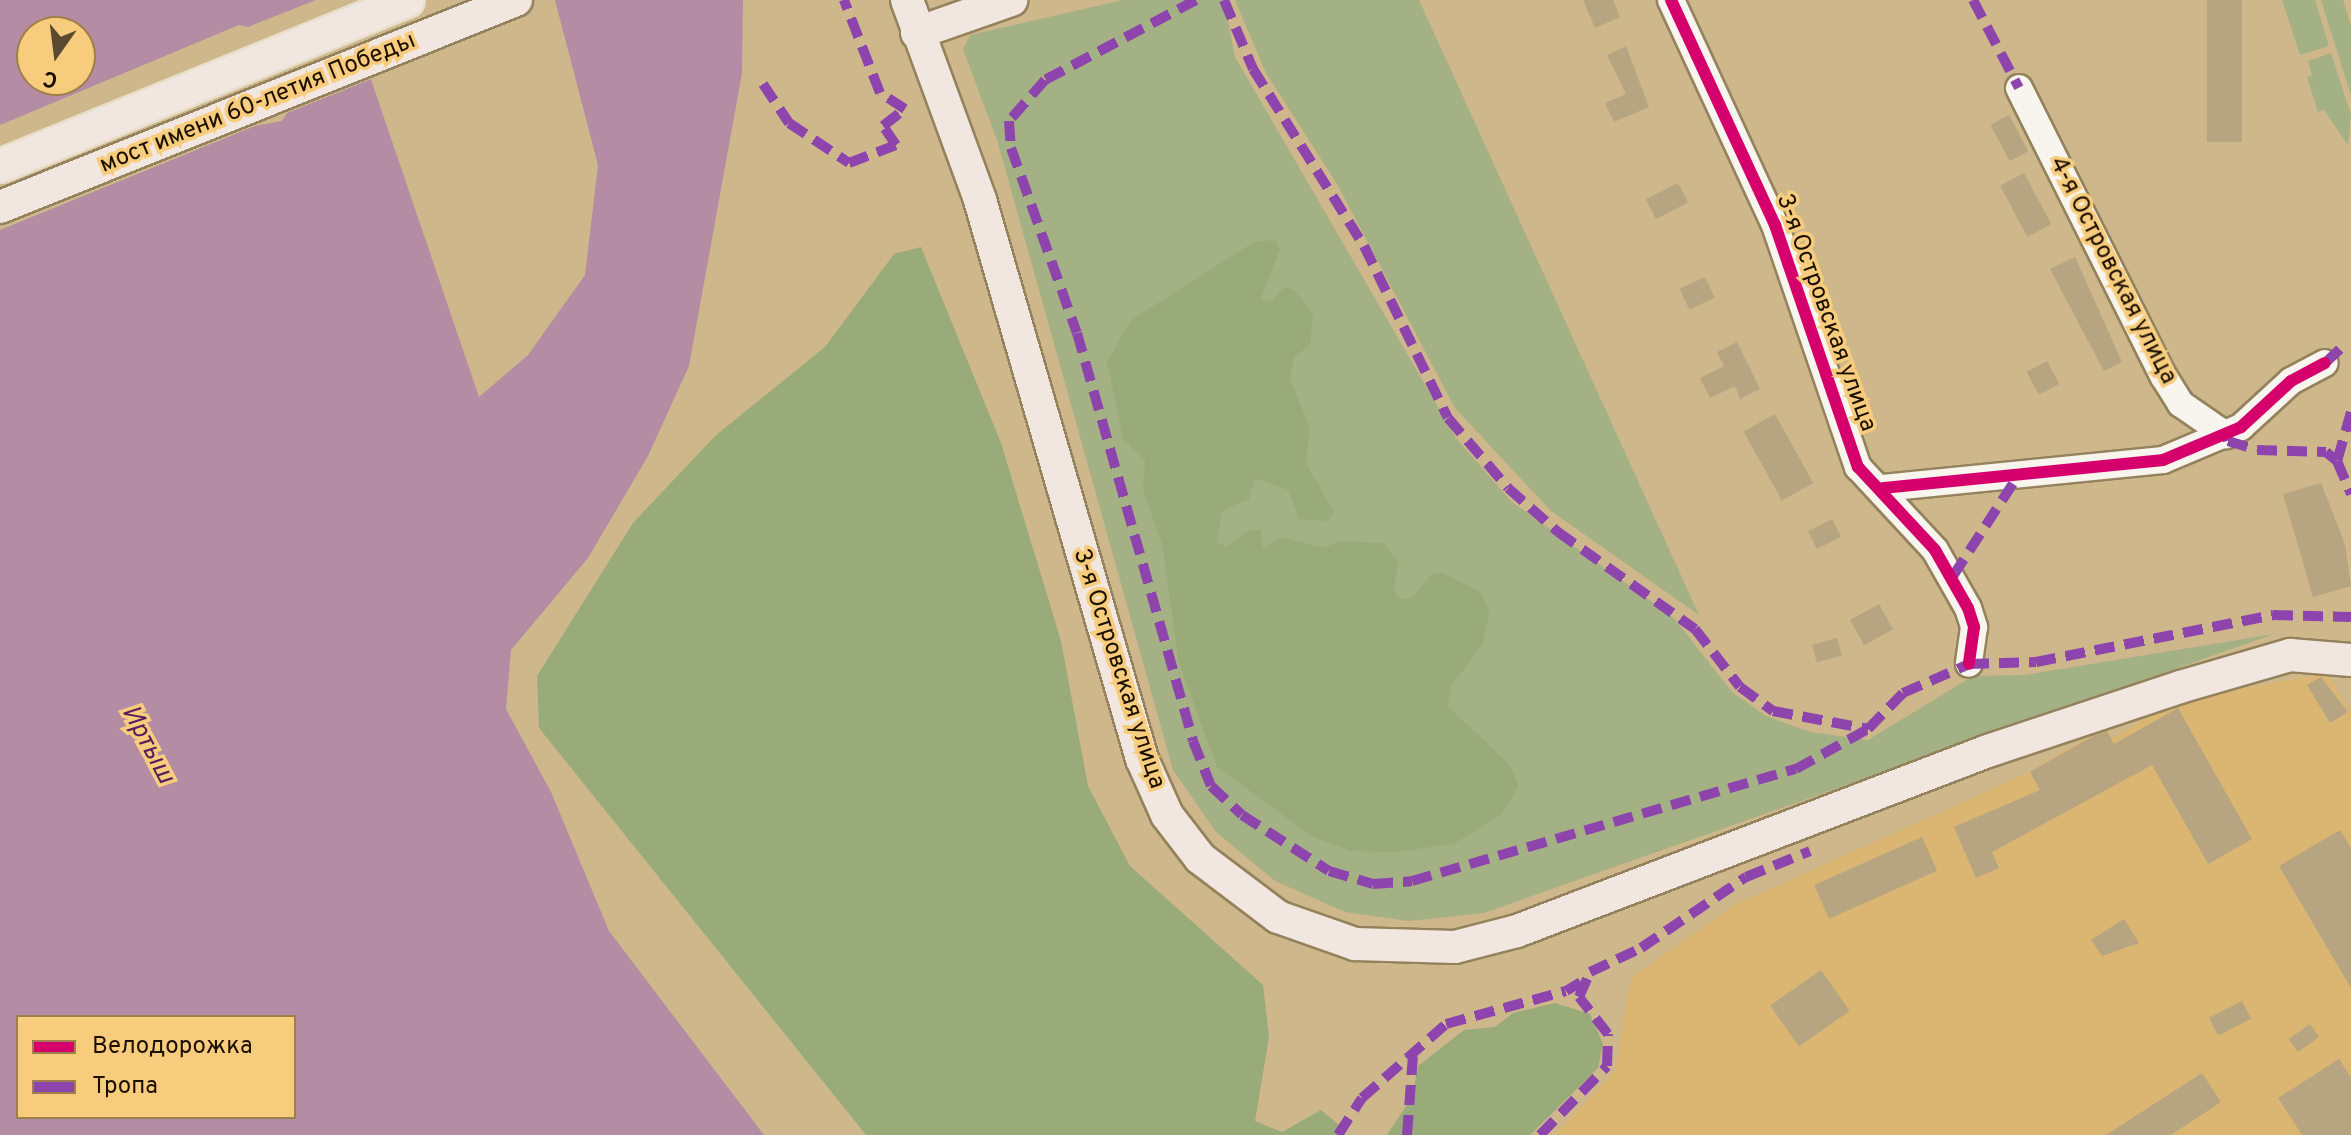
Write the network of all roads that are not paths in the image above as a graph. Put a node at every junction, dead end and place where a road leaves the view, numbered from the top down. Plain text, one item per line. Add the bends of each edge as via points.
1 (408, 0) edge
2 (516, 0) edge
3 (948, 0) edge
4 (1011, 0) edge
5 (1671, 0) edge
6 (912, 15) edge
7 (2019, 88) dead end
8 (0, 166) edge
9 (0, 207) edge
10 (2325, 363) dead end
11 (2226, 435) junction
12 (1883, 488) junction
13 (2351, 660) edge
14 (1969, 664) dead end

1 - 8 main road, мост имени 60-летия Победы, bridge
2 - 9 main road, мост имени 60-летия Победы
3 - 6 main road
4 - 6 main road
5 - 12 street, 3-я Островская улица via 1775,225 1841,428 1858,467
6 - 13 main road, 3-я Островская улица via 980,200 1142,759 1167,815 1200,858 1278,917 1355,944 1455,947 1517,931 1988,751 2180,687 2290,655
7 - 11 street, 4-я Островская улица via 2164,377 2181,404
10 - 11 street via 2291,381
11 - 12 street via 2163,460
12 - 14 street, 3-я Островская улица via 1953,576 1974,627

